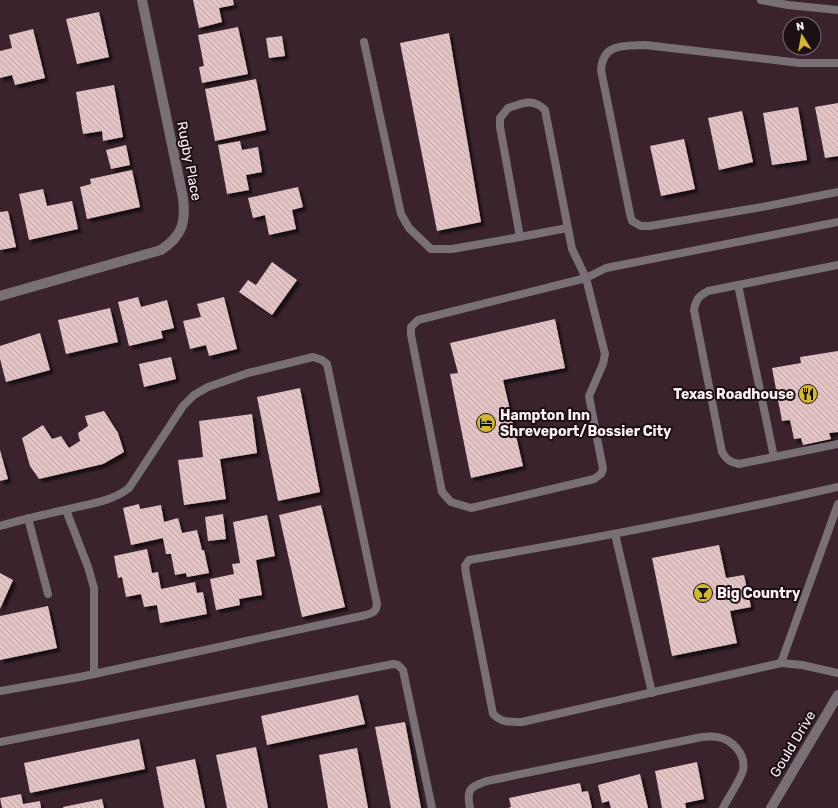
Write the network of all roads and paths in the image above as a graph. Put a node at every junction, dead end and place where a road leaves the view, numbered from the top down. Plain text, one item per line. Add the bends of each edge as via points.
1 (142, 0) edge
2 (762, 0) edge
3 (838, 10) edge
4 (364, 42) dead end
5 (838, 63) edge
6 (838, 192) edge
7 (838, 222) edge
8 (567, 228) junction
9 (520, 237) junction
10 (838, 265) edge
11 (586, 278) junction
12 (738, 285) junction
13 (0, 296) edge
14 (838, 444) edge
15 (774, 457) junction
16 (838, 487) edge
17 (838, 504) edge
18 (66, 510) junction
19 (28, 518) junction
20 (0, 526) edge
21 (615, 534) junction
22 (48, 594) dead end
23 (781, 663) junction
24 (838, 673) edge
25 (94, 674) junction
26 (0, 691) edge
27 (652, 693) junction
28 (838, 695) edge
29 (0, 742) edge
30 (432, 808) edge
31 (470, 808) edge
32 (722, 808) edge
33 (771, 808) edge

1 - 13 street, Rugby Place via 183,198 182,229 161,250
2 - 3 lane
4 - 9 lane via 401,214 409,228 431,249 452,250
5 - 6 lane via 800,63 645,45 612,49 605,54 601,70 630,214 632,221 641,226
7 - 11 lane via 606,268
8 - 9 lane
8 - 9 lane via 544,110 533,102 519,104 504,112 500,118 500,127
8 - 11 lane via 572,249
10 - 12 lane
11 - 11 lane via 418,320 412,327 411,335 442,492 451,502 471,508 594,479 601,474 589,396 605,354
12 - 15 lane
12 - 15 lane via 708,291 699,296 694,310 722,452 730,462 739,464
14 - 15 lane
16 - 21 lane
17 - 23 lane
18 - 19 lane
18 - 25 lane via 94,588
18 - 25 lane via 122,494 129,488 183,406 194,395 208,387 248,373 313,357 327,364 377,604 376,610 366,615
19 - 20 lane
19 - 22 lane
21 - 27 lane
21 - 27 lane via 469,560 465,566 466,574 493,714 507,722 522,722
23 - 24 lane
23 - 27 lane
25 - 26 lane
28 - 33 street, Gould Drive
29 - 30 lane via 393,664 403,670
31 - 32 lane via 470,789 487,781 702,737 717,737 728,741 742,757 743,771

